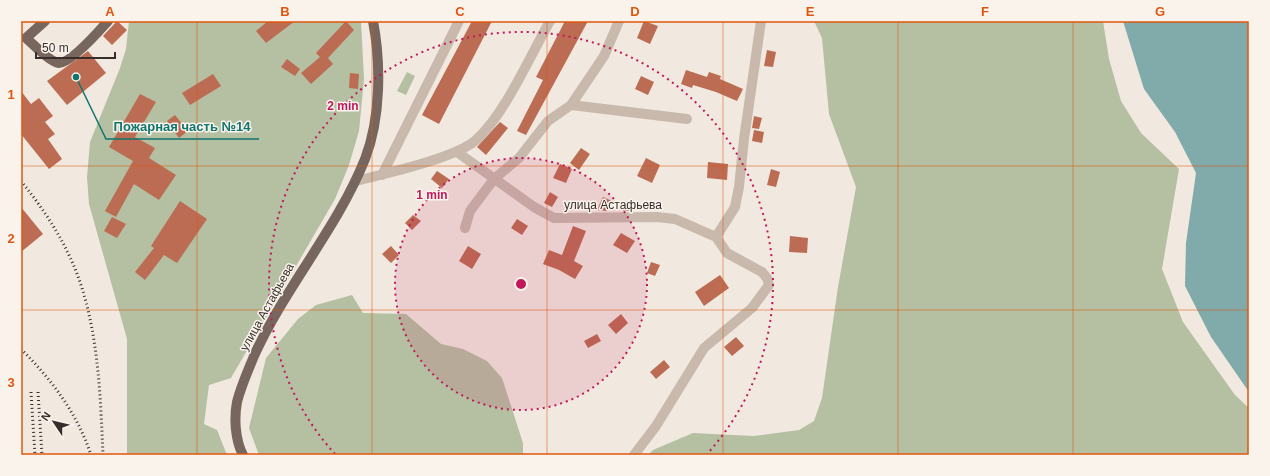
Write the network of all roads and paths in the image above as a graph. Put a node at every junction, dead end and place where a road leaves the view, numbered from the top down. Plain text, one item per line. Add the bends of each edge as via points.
1 (45, 21) edge
2 (108, 21) edge
3 (374, 21) edge
4 (459, 21) edge
5 (550, 21) edge
6 (619, 21) edge
7 (761, 21) edge
8 (571, 105) junction
9 (687, 119) dead end
10 (457, 152) junction
11 (382, 175) junction
12 (494, 179) junction
13 (356, 181) junction
14 (465, 228) dead end
15 (716, 237) junction
16 (243, 455) edge
17 (634, 455) edge

1 - 2 main road via 26,38 58,63 64,62 80,50
3 - 13 main road, улица Астафьева via 379,71 374,122 366,157
4 - 11 street
5 - 10 street via 501,110 476,140
6 - 8 street via 604,56
7 - 15 street via 738,194 730,218
8 - 9 street
8 - 12 street via 548,121 519,158
10 - 11 street
10 - 12 street, улица Астафьева
11 - 13 street
12 - 14 street via 470,211
12 - 15 street, улица Астафьева via 554,218 675,219
13 - 16 main road, улица Астафьева via 261,340 245,377 237,403 236,430
15 - 17 street via 727,253 762,272 769,285 752,308 704,348 656,426

